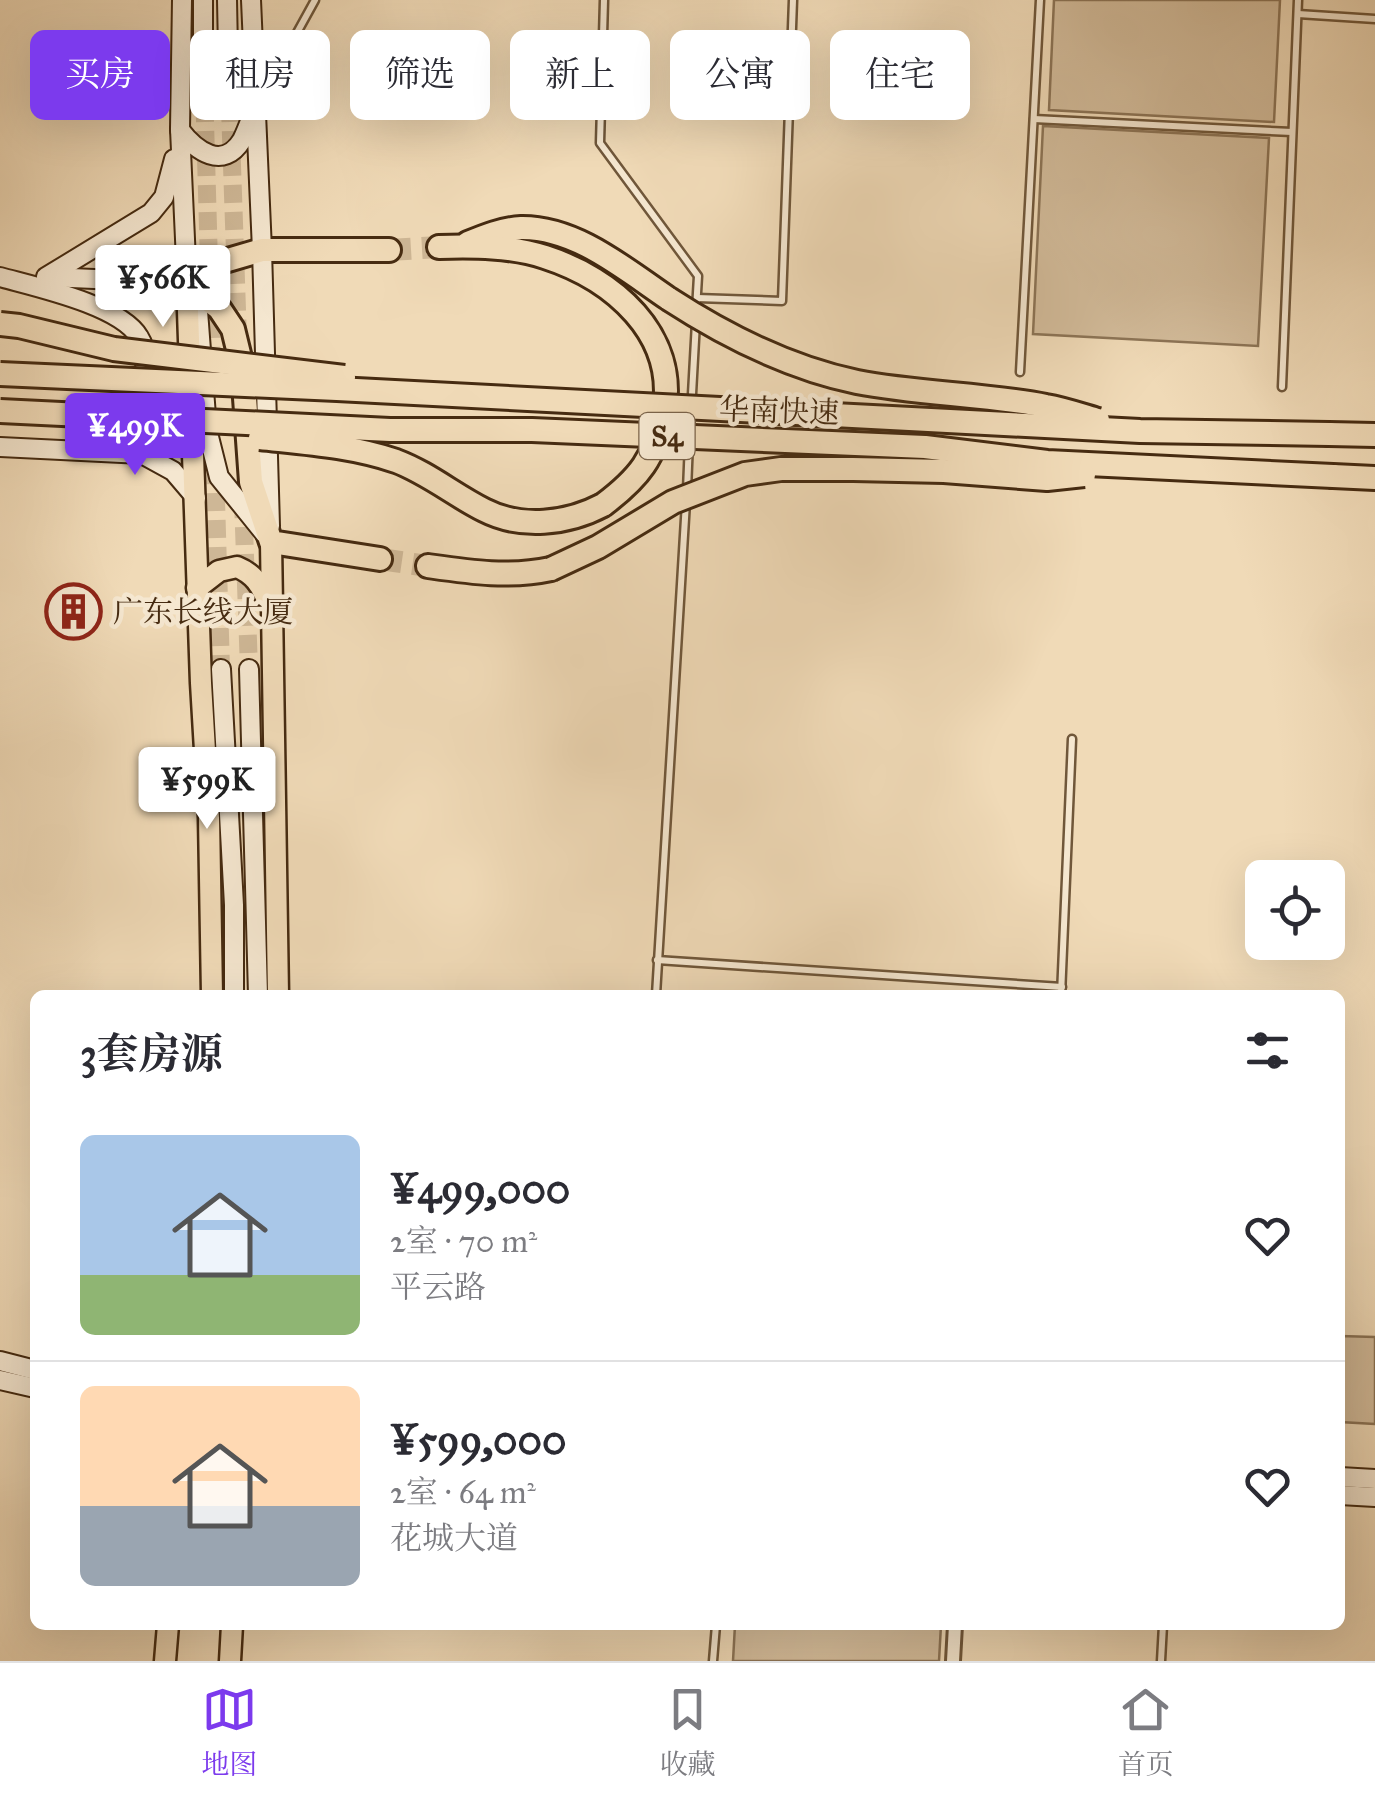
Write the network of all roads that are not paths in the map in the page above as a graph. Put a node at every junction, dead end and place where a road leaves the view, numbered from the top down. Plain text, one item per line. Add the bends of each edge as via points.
1 (182, 0) edge
2 (203, 0) edge
3 (227, 0) edge
4 (251, 0) edge
5 (314, 0) edge
6 (604, 0) edge
7 (793, 0) edge
8 (1040, 0) edge
9 (1298, 0) edge
10 (1298, 14) junction
11 (1375, 19) edge
12 (202, 30) tunnel mouth
13 (228, 30) tunnel mouth
14 (252, 30) edge
15 (298, 30) edge
16 (1034, 119) junction
17 (250, 120) edge
18 (256, 120) edge
19 (180, 129) junction
20 (1293, 132) junction
21 (262, 250) junction
22 (389, 250) tunnel mouth
23 (0, 276) edge
24 (46, 277) junction
25 (187, 283) junction
26 (697, 298) junction
27 (0, 324) edge
28 (1020, 372) dead end
29 (0, 374) edge
30 (1282, 387) dead end
31 (491, 398) junction
32 (0, 411) edge
33 (144, 417) junction
34 (1140, 431) junction
35 (1375, 435) edge
36 (0, 447) edge
37 (79, 450) junction
38 (1154, 468) junction
39 (1375, 478) edge
40 (196, 498) junction
41 (271, 542) junction
42 (380, 558) tunnel mouth
43 (428, 566) tunnel mouth
44 (197, 588) junction
45 (271, 608) junction
46 (222, 668) tunnel mouth
47 (249, 669) tunnel mouth
48 (1072, 739) dead end
49 (657, 960) junction
50 (212, 990) edge
51 (234, 990) edge
52 (258, 990) edge
53 (278, 990) edge
54 (656, 990) edge
55 (1049, 990) edge
56 (1062, 990) edge
57 (0, 1362) edge
58 (30, 1369) edge
59 (0, 1380) edge
60 (30, 1387) edge
61 (1345, 1477) edge
62 (1375, 1479) edge
63 (1345, 1495) edge
64 (1375, 1498) edge
65 (168, 1630) edge
66 (232, 1630) edge
67 (716, 1630) edge
68 (955, 1630) edge
69 (1163, 1630) edge
70 (165, 1661) edge
71 (230, 1661) edge
72 (713, 1661) edge
73 (954, 1661) edge
74 (1161, 1661) edge

1 - 19 street
2 - 12 street
3 - 13 street
4 - 14 street
5 - 15 lane
6 - 26 lane via 600,143 698,276
7 - 26 lane via 782,301
8 - 16 lane
9 - 10 lane
10 - 11 lane
10 - 20 lane
16 - 20 lane
16 - 28 lane
17 - 19 street via 224,155 193,146
18 - 21 street
19 - 24 street via 170,180 151,213
19 - 25 street
20 - 30 lane
21 - 22 highway
21 - 25 highway via 220,262
21 - 41 street
23 - 24 street
23 - 37 street via 116,314 141,339 145,376 138,405 114,434
24 - 25 street
25 - 40 main road
25 - 41 street via 198,311 207,428 219,477
25 - 41 highway via 220,308 233,329 252,482
26 - 49 lane
27 - 31 highway, bridge via 114,349
29 - 31 highway, 华南快速 / S4, bridge
31 - 34 highway, 华南快速 / S4, bridge
32 - 33 highway, 华南快速 / S4, bridge
33 - 34 highway, bridge via 201,432 342,447 396,462 511,520 584,515 646,466 661,426 664,373 644,322 601,283 542,256 449,247 522,228 574,240 712,327 796,364 856,382 1048,406
33 - 38 highway, 华南快速 / S4, bridge via 926,447
34 - 35 highway, 华南快速 / S4, bridge
36 - 37 street
37 - 40 street via 142,454 173,471
38 - 39 highway, 华南快速 / S4, bridge
38 - 43 highway, bridge via 1047,479 781,469 745,474 672,502 551,569 523,575
40 - 44 main road
41 - 42 highway
41 - 45 main road
44 - 45 main road via 237,567 255,577
44 - 50 main road
45 - 53 main road
46 - 51 street
47 - 52 street
48 - 56 lane
49 - 54 lane
49 - 55 lane
57 - 58 street
59 - 60 street
61 - 62 street
63 - 64 street
65 - 70 main road
66 - 71 main road
67 - 72 lane
68 - 73 street
69 - 74 lane

